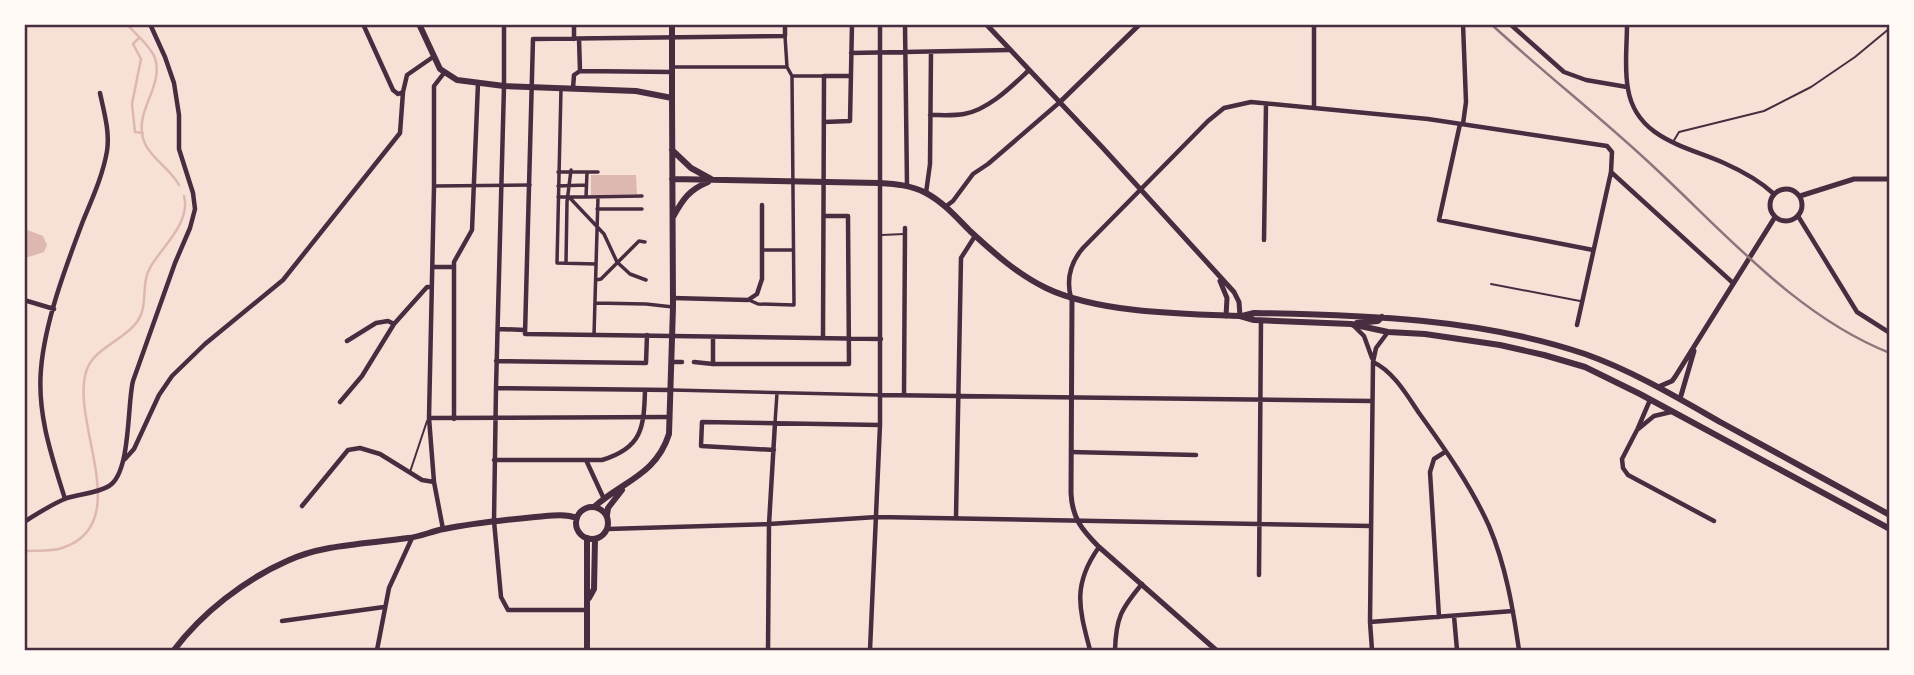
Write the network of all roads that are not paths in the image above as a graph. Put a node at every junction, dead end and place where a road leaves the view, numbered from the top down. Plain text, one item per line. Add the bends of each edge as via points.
1 (150, 24) edge
2 (363, 24) edge
3 (419, 24) edge
4 (503, 24) edge
5 (574, 24) edge
6 (672, 24) edge
7 (785, 24) edge
8 (852, 24) edge
9 (880, 24) edge
10 (905, 24) edge
11 (986, 24) edge
12 (1140, 24) edge
13 (1314, 24) edge
14 (1463, 24) edge
15 (1510, 24) edge
16 (1627, 24) edge
17 (1889, 28) edge
18 (785, 36) junction
19 (672, 38) junction
20 (577, 39) junction
21 (1009, 50) junction
22 (931, 52) junction
23 (851, 53) junction
24 (906, 53) junction
25 (880, 54) junction
26 (433, 57) junction
27 (787, 67) junction
28 (671, 69) junction
29 (580, 71) junction
30 (1028, 71) junction
31 (444, 73) junction
32 (792, 76) junction
33 (824, 76) junction
34 (850, 76) junction
35 (478, 83) junction
36 (504, 86) junction
37 (531, 87) junction
38 (1627, 87) junction
39 (561, 89) junction
40 (573, 89) junction
41 (402, 92) junction
42 (100, 93) dead end
43 (672, 98) junction
44 (1060, 102) junction
45 (1266, 104) junction
46 (1314, 108) junction
47 (930, 115) junction
48 (824, 122) junction
49 (1461, 124) junction
50 (1673, 143) junction
51 (672, 149) junction
52 (571, 171) junction
53 (558, 172) junction
54 (587, 172) junction
55 (598, 172) dead end
56 (1611, 172) junction
57 (672, 179) junction
58 (713, 179) junction
59 (1889, 179) edge
60 (792, 183) junction
61 (825, 183) junction
62 (879, 183) junction
63 (501, 184) junction
64 (474, 185) junction
65 (530, 185) junction
66 (570, 185) junction
67 (586, 185) junction
68 (434, 186) junction
69 (558, 186) junction
70 (907, 186) junction
71 (1141, 190) junction
72 (926, 193) junction
73 (1774, 194) junction
74 (642, 196) dead end
75 (1800, 196) junction
76 (558, 197) junction
77 (569, 197) junction
78 (586, 197) junction
79 (598, 197) junction
80 (625, 197) junction
81 (762, 205) dead end
82 (945, 206) junction
83 (597, 209) junction
84 (625, 209) junction
85 (642, 209) dead end
86 (825, 216) junction
87 (1798, 216) junction
88 (1775, 217) junction
89 (672, 219) junction
90 (597, 229) junction
91 (905, 231) joint
92 (881, 234) junction
93 (975, 235) junction
94 (1264, 240) dead end
95 (645, 242) dead end
96 (762, 250) junction
97 (793, 250) junction
98 (1593, 250) junction
99 (617, 262) junction
100 (566, 263) junction
101 (596, 264) junction
102 (432, 267) junction
103 (454, 267) junction
104 (1217, 275) junction
105 (646, 279) dead end
106 (596, 280) junction
107 (1733, 283) junction
108 (1492, 284) dead end
109 (431, 287) junction
110 (673, 298) junction
111 (1072, 299) junction
112 (24, 300) edge
113 (748, 300) junction
114 (1583, 302) junction
115 (595, 303) junction
116 (673, 307) junction
117 (54, 309) junction
118 (1226, 316) junction
119 (1240, 316) junction
120 (1382, 317) junction
121 (1261, 320) junction
122 (394, 324) junction
123 (1352, 324) junction
124 (1577, 325) dead end
125 (498, 329) junction
126 (525, 332) junction
127 (1388, 332) junction
128 (1889, 333) edge
129 (594, 335) junction
130 (647, 335) junction
131 (672, 336) junction
132 (713, 337) junction
133 (824, 338) junction
134 (850, 338) junction
135 (881, 338) junction
136 (347, 341) dead end
137 (1696, 344) junction
138 (496, 361) junction
139 (672, 362) junction
140 (681, 362) dead end
141 (694, 362) dead end
142 (1373, 362) junction
143 (713, 364) junction
144 (1658, 387) junction
145 (495, 388) junction
146 (645, 390) junction
147 (672, 390) junction
148 (777, 393) junction
149 (880, 395) junction
150 (904, 395) junction
151 (957, 397) junction
152 (1073, 397) junction
153 (1680, 399) junction
154 (1262, 400) junction
155 (1650, 400) junction
156 (1372, 401) junction
157 (340, 402) dead end
158 (1672, 412) junction
159 (645, 417) junction
160 (671, 417) junction
161 (429, 418) junction
162 (454, 419) junction
163 (495, 419) junction
164 (775, 423) junction
165 (880, 425) junction
166 (1637, 430) junction
167 (774, 450) junction
168 (1072, 452) junction
169 (1445, 452) junction
170 (1196, 455) dead end
171 (494, 460) junction
172 (586, 460) junction
173 (123, 462) junction
174 (410, 473) junction
175 (434, 481) junction
176 (626, 486) junction
177 (65, 499) junction
178 (604, 499) junction
179 (302, 506) dead end
180 (594, 507) junction
181 (607, 515) junction
182 (1889, 515) edge
183 (877, 517) junction
184 (956, 517) junction
185 (577, 518) junction
186 (1075, 519) junction
187 (494, 521) junction
188 (1714, 521) dead end
189 (24, 522) edge
190 (769, 524) junction
191 (1261, 525) junction
192 (1371, 526) junction
193 (443, 529) junction
194 (608, 529) junction
195 (1889, 529) edge
196 (412, 538) junction
197 (586, 538) junction
198 (595, 539) junction
199 (1099, 547) junction
200 (1259, 575) dead end
201 (1142, 584) junction
202 (588, 599) junction
203 (384, 607) junction
204 (586, 610) junction
205 (1513, 611) junction
206 (1454, 616) junction
207 (1439, 617) junction
208 (282, 621) dead end
209 (1370, 622) junction
210 (174, 650) edge
211 (377, 650) edge
212 (587, 650) edge
213 (768, 650) edge
214 (870, 650) edge
215 (1090, 650) edge
216 (1115, 650) edge
217 (1216, 650) edge
218 (1372, 650) edge
219 (1457, 650) edge
220 (1519, 650) edge

1 - 173 street via 174,83 179,149 195,209 133,381
2 - 41 street via 393,90
3 - 26 main road
4 - 36 street
5 - 20 street
6 - 19 main road
7 - 18 street
8 - 23 street
9 - 25 street
10 - 24 street
11 - 21 street
12 - 44 street
13 - 46 street
14 - 49 street via 1466,102
15 - 38 street via 1564,72
16 - 38 street
17 - 50 lane via 1811,87 1763,111 1679,132
18 - 19 street
18 - 27 street
19 - 20 street
19 - 28 main road
20 - 29 street
20 - 37 street via 533,39
21 - 22 street
21 - 30 street
22 - 24 street
22 - 47 street
23 - 25 street
23 - 34 street
24 - 25 street
24 - 70 street
25 - 62 street
26 - 31 main road
26 - 41 street via 407,75
27 - 28 street
27 - 32 street
28 - 29 street
28 - 43 main road
29 - 40 street via 574,75
30 - 44 street
30 - 47 street via 975,110
31 - 35 main road
31 - 68 street via 434,86
32 - 33 street
32 - 60 street
33 - 34 street
33 - 48 street
34 - 48 street via 850,121
35 - 36 main road
35 - 64 street
36 - 37 main road
36 - 63 street
37 - 39 main road
37 - 65 street
38 - 50 street via 1644,124
39 - 40 main road
39 - 53 street
40 - 43 main road
41 - 173 street via 400,133 283,280 172,376
42 - 117 street via 108,150
43 - 51 main road
44 - 71 street
44 - 82 street via 973,174
45 - 46 street
45 - 71 street via 1224,108
45 - 94 street
46 - 49 street
47 - 72 street
48 - 61 street
49 - 56 street via 1606,146 1612,152
49 - 98 street via 1439,220
50 - 73 street via 1746,173
51 - 57 main road
51 - 58 main road via 691,168
52 - 53 street
52 - 54 street
52 - 66 street
53 - 69 street
54 - 55 street
54 - 67 street
56 - 98 street
56 - 107 street
57 - 58 main road
57 - 89 main road
58 - 60 main road
58 - 89 main road via 692,188
59 - 75 street via 1854,179
60 - 61 main road
60 - 97 street
61 - 62 main road
61 - 86 street
62 - 70 main road
62 - 92 street
63 - 64 street
63 - 65 street
63 - 125 street
64 - 68 street
64 - 103 street via 472,230
65 - 126 street
66 - 67 street
66 - 69 street
66 - 77 street
67 - 78 street
68 - 102 street
69 - 76 street
70 - 72 main road
71 - 104 street
71 - 111 street via 1077,254 1068,288
72 - 82 main road
73 - 75 street via 1789,188
73 - 88 street via 1770,204
74 - 80 street
75 - 87 street
76 - 77 street
76 - 100 street via 557,263
77 - 78 street
77 - 90 street
77 - 100 street
78 - 79 street
79 - 80 street
79 - 83 street
80 - 84 street
81 - 96 street
82 - 93 main road
83 - 84 street
83 - 90 street
84 - 85 street
86 - 133 street
86 - 134 street via 848,216
87 - 88 street via 1787,221
87 - 128 street via 1857,312
88 - 107 street
89 - 110 main road
90 - 99 street
90 - 101 street
91 - 92 lane
91 - 150 street
92 - 135 street
93 - 111 main road via 1012,268
93 - 151 street via 961,258
95 - 99 street via 639,241
96 - 97 street
96 - 113 street via 761,285
97 - 113 street via 794,305
98 - 114 street
99 - 105 street via 630,274
99 - 106 street
100 - 101 street
101 - 106 street
102 - 103 street
102 - 109 street
103 - 162 street
104 - 118 street via 1227,298
104 - 119 street via 1237,297
106 - 115 street
107 - 137 street
108 - 114 lane
109 - 122 street
109 - 161 street
110 - 113 street
110 - 116 main road
111 - 118 main road
111 - 152 street
112 - 117 street
114 - 124 street
115 - 116 street
115 - 129 street
116 - 131 main road
117 - 177 street via 42,357 41,399 49,448
118 - 119 main road
119 - 120 main road
119 - 121 main road
120 - 123 main road
120 - 144 main road via 1557,345
121 - 123 main road
121 - 154 street
122 - 136 street via 376,323
122 - 157 street
123 - 127 main road
123 - 142 street via 1364,337
125 - 126 street
125 - 138 street
126 - 129 street
127 - 142 street via 1376,348
127 - 155 main road via 1426,334 1544,355 1585,368
129 - 130 street
130 - 131 street
130 - 138 street via 646,363
131 - 132 street
131 - 139 main road
132 - 133 street
132 - 143 street
133 - 134 street
134 - 135 street
134 - 143 street via 849,365
135 - 149 street
137 - 144 street via 1672,382
137 - 153 street
138 - 145 street
139 - 140 street
139 - 147 main road
141 - 143 street
142 - 156 street
142 - 169 street via 1387,370
144 - 153 main road
144 - 155 main road
145 - 146 street
145 - 163 street
146 - 147 street
146 - 159 street
147 - 148 street
147 - 160 main road
148 - 149 street
148 - 164 street
149 - 150 street
149 - 165 street
150 - 151 street
151 - 152 street
151 - 184 street
152 - 154 street
152 - 168 street
153 - 158 main road
153 - 182 main road
154 - 156 street
154 - 191 street
155 - 158 main road
155 - 166 street
156 - 192 street
158 - 166 street via 1654,416
158 - 195 main road
159 - 160 street
159 - 163 street
159 - 172 street via 629,448 617,456
160 - 176 main road via 668,438 657,458
161 - 162 street
161 - 174 lane
161 - 175 street
162 - 163 street
163 - 171 street
164 - 165 street
164 - 167 street
164 - 167 street via 702,422 701,446
165 - 183 street
166 - 188 street via 1622,460 1628,475
167 - 190 street
168 - 170 street
168 - 186 street
169 - 205 street via 1490,528
169 - 207 street via 1434,460 1430,472
171 - 172 street
171 - 187 street
172 - 178 street
173 - 177 street via 109,486
174 - 175 street
174 - 179 street via 380,454 348,450
175 - 193 street
176 - 178 main road
176 - 181 main road
177 - 189 street
178 - 180 main road
180 - 181 main road
180 - 185 main road via 583,509
181 - 194 main road
183 - 184 street
183 - 190 street
183 - 214 street
184 - 186 street
185 - 187 main road
185 - 197 main road via 578,530
186 - 191 street
186 - 199 street
187 - 193 main road
187 - 204 street via 501,597 508,610
190 - 194 street
190 - 213 street
191 - 192 street
191 - 200 street
192 - 209 street
193 - 196 main road
194 - 198 main road
196 - 203 street
196 - 210 main road via 288,560 224,600
197 - 198 main road
197 - 202 main road
198 - 202 main road via 594,589
199 - 201 street
199 - 215 street via 1078,592
201 - 216 street via 1119,614
201 - 217 street
202 - 204 main road
203 - 208 street
203 - 211 street
204 - 212 main road
205 - 206 street
205 - 220 street
206 - 207 street
206 - 219 street
207 - 209 street
209 - 218 street

